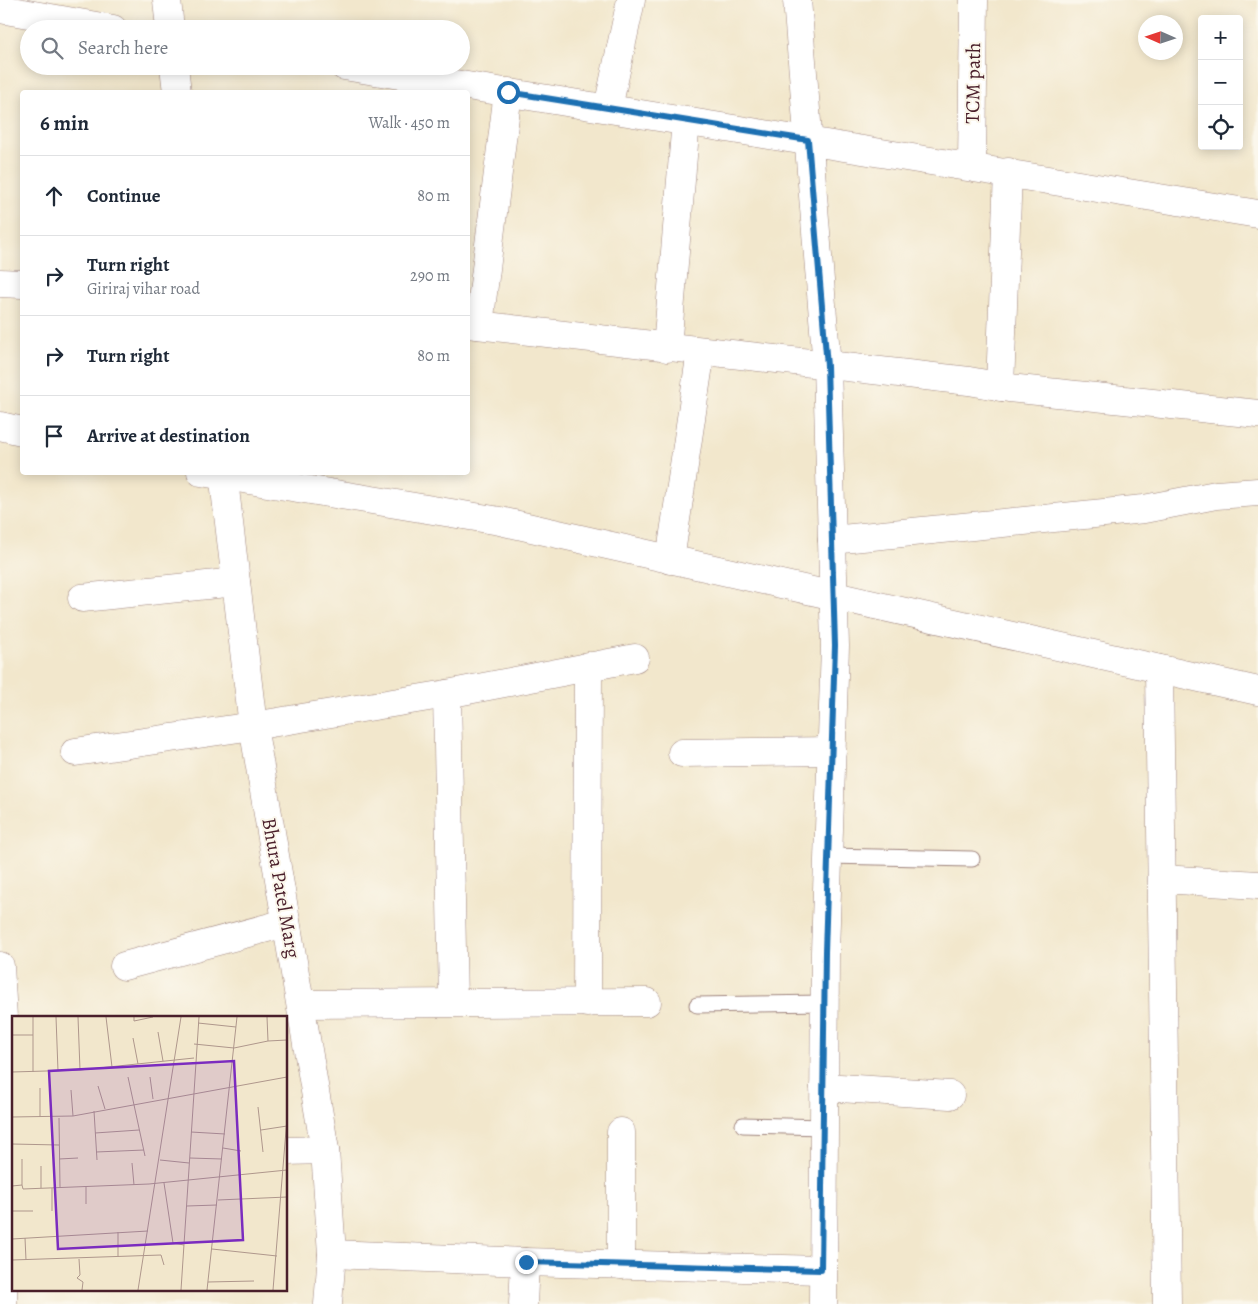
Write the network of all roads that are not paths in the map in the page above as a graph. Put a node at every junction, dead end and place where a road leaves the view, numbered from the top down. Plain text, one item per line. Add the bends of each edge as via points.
1 (167, 0) edge
2 (631, 0) edge
3 (797, 0) edge
4 (974, 0) edge
5 (0, 9) edge
6 (62, 20) edge
7 (169, 20) edge
8 (175, 75) edge
9 (401, 75) edge
10 (177, 90) edge
11 (508, 92) junction
12 (608, 108) junction
13 (686, 120) junction
14 (808, 140) junction
15 (972, 166) junction
16 (1008, 172) junction
17 (1258, 214) edge
18 (0, 283) edge
19 (20, 284) edge
20 (473, 325) edge
21 (667, 348) junction
22 (701, 351) junction
23 (827, 366) junction
24 (1000, 386) junction
25 (1258, 414) edge
26 (0, 426) edge
27 (20, 431) edge
28 (216, 475) edge
29 (222, 475) edge
30 (1258, 492) edge
31 (832, 540) junction
32 (670, 560) junction
33 (236, 582) junction
34 (835, 597) junction
35 (82, 598) dead end
36 (634, 658) dead end
37 (588, 666) junction
38 (1159, 669) junction
39 (1258, 691) edge
40 (447, 694) junction
41 (253, 726) junction
42 (832, 751) junction
43 (75, 752) dead end
44 (682, 753) dead end
45 (828, 856) junction
46 (972, 859) dead end
47 (1162, 879) junction
48 (1258, 885) edge
49 (286, 923) junction
50 (0, 966) edge
51 (124, 966) dead end
52 (453, 1002) junction
53 (648, 1002) dead end
54 (587, 1003) junction
55 (825, 1003) junction
56 (301, 1004) junction
57 (697, 1005) dead end
58 (3, 1086) edge
59 (824, 1087) junction
60 (950, 1095) dead end
61 (743, 1125) dead end
62 (824, 1127) junction
63 (621, 1132) dead end
64 (325, 1150) junction
65 (288, 1151) edge
66 (2, 1238) edge
67 (332, 1254) junction
68 (526, 1262) junction
69 (621, 1265) junction
70 (821, 1270) junction
71 (2, 1304) edge
72 (328, 1304) edge
73 (523, 1304) edge
74 (823, 1304) edge
75 (1167, 1304) edge

1 - 7 street
2 - 12 street
3 - 14 street
4 - 15 street, TCM path
5 - 6 street
8 - 10 street
9 - 11 street
11 - 12 street
11 - 20 street
12 - 13 street
13 - 14 street
13 - 21 street
14 - 15 street
14 - 23 street
15 - 16 street
16 - 17 street
16 - 24 street
18 - 19 street
20 - 21 street
21 - 22 street
22 - 23 street
22 - 32 street
23 - 24 street
23 - 31 street
24 - 25 street
26 - 27 street
28 - 33 street, Bhura Patel Marg
29 - 32 street via 500,522
30 - 31 street via 1216,495 1144,509
31 - 34 street
32 - 34 street
33 - 35 street
33 - 41 street, Bhura Patel Marg
34 - 38 street
34 - 42 street
36 - 37 street
37 - 40 street
37 - 54 street
38 - 39 street
38 - 47 street
40 - 41 street
40 - 52 street
41 - 43 street
41 - 49 street, Bhura Patel Marg
42 - 44 street
42 - 45 street
45 - 46 lane
45 - 55 street
47 - 48 street
47 - 75 street
49 - 51 street
49 - 56 street, Bhura Patel Marg
50 - 58 street
52 - 54 street
52 - 56 street
53 - 54 street
55 - 57 lane
55 - 59 street
56 - 64 street, Bhura Patel Marg
58 - 66 street
59 - 60 street
59 - 62 street
61 - 62 lane
62 - 70 street
63 - 69 street
64 - 65 street
64 - 67 street, Bhura Patel Marg
66 - 71 street
67 - 68 street
67 - 72 street, Bhura Patel Marg
68 - 69 street
68 - 73 street
69 - 70 street
70 - 74 street

